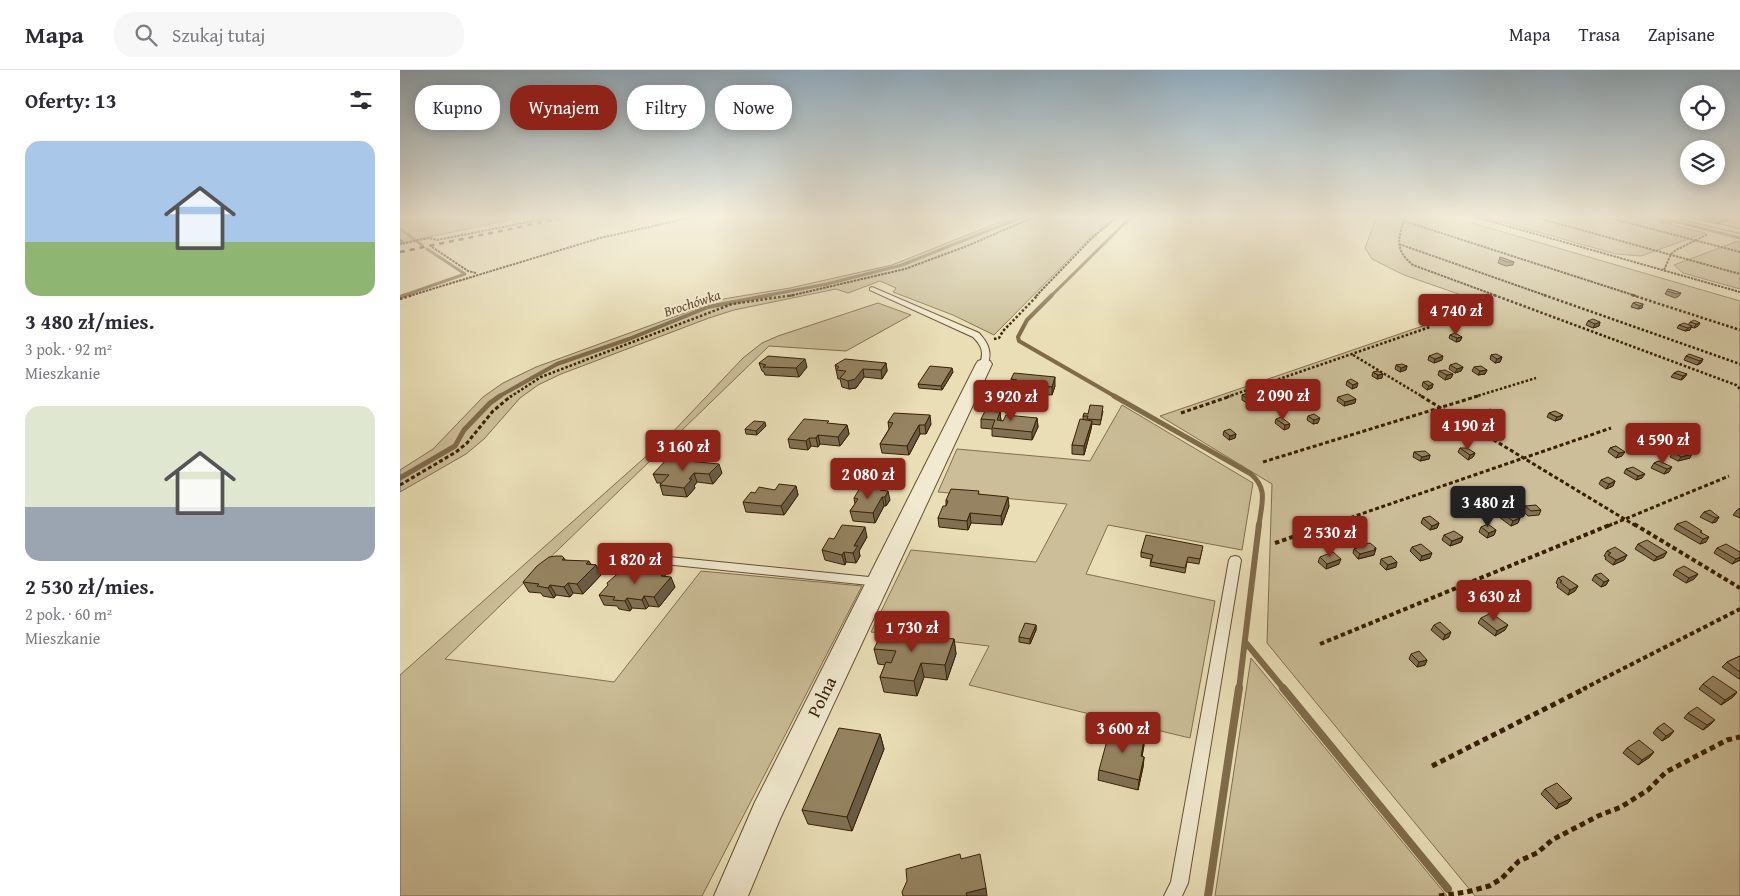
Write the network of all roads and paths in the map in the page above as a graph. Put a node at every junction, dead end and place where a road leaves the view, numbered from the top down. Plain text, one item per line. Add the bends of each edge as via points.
1 (443, 255) edge
2 (544, 255) edge
3 (944, 255) edge
4 (1076, 255) edge
5 (1401, 255) edge
6 (1429, 255) edge
7 (1507, 255) edge
8 (1608, 255) edge
9 (1671, 255) joint
10 (1663, 270) junction
11 (468, 271) junction
12 (478, 274) junction
13 (1740, 274) edge
14 (470, 276) junction
15 (872, 289) dead end
16 (1740, 292) edge
17 (400, 299) edge
18 (1430, 327) dead end
19 (1740, 330) edge
20 (999, 338) dead end
21 (1354, 355) junction
22 (984, 364) joint
23 (1740, 364) edge
24 (1536, 378) dead end
25 (1740, 382) edge
26 (1736, 385) junction
27 (1740, 389) edge
28 (1439, 406) junction
29 (1181, 413) dead end
30 (1611, 428) dead end
31 (1524, 458) junction
32 (1263, 462) dead end
33 (1729, 476) dead end
34 (400, 486) edge
35 (1627, 520) junction
36 (1275, 543) dead end
37 (639, 558) dead end
38 (1235, 560) dead end
39 (879, 582) junction
40 (1740, 588) edge
41 (1740, 609) edge
42 (1320, 644) dead end
43 (1740, 737) edge
44 (1432, 766) dead end
45 (731, 896) edge
46 (1173, 896) edge
47 (1439, 896) edge

1 - 11 path
2 - 12 path
3 - 34 path via 905,269 794,295 732,304 541,377 505,401 456,452
4 - 20 path
5 - 26 path via 1412,265
6 - 23 path
7 - 19 path
8 - 10 path
9 - 10 path
9 - 13 path
10 - 16 path
11 - 12 path
11 - 14 path
12 - 14 path
14 - 17 path
15 - 22 lane via 976,335 988,354
18 - 21 path
21 - 28 path
21 - 29 path
22 - 39 street, Polna
24 - 28 path
25 - 26 path
26 - 27 path
28 - 31 path
28 - 32 path
30 - 31 path
31 - 35 path
31 - 36 path
33 - 35 path
35 - 40 path
35 - 42 path
37 - 39 lane
38 - 46 lane via 1179,883
39 - 45 street, Polna via 766,813
41 - 44 path
43 - 47 path via 1727,740 1666,772 1648,790 1621,808 1552,840 1538,853 1519,860 1501,880 1467,892

